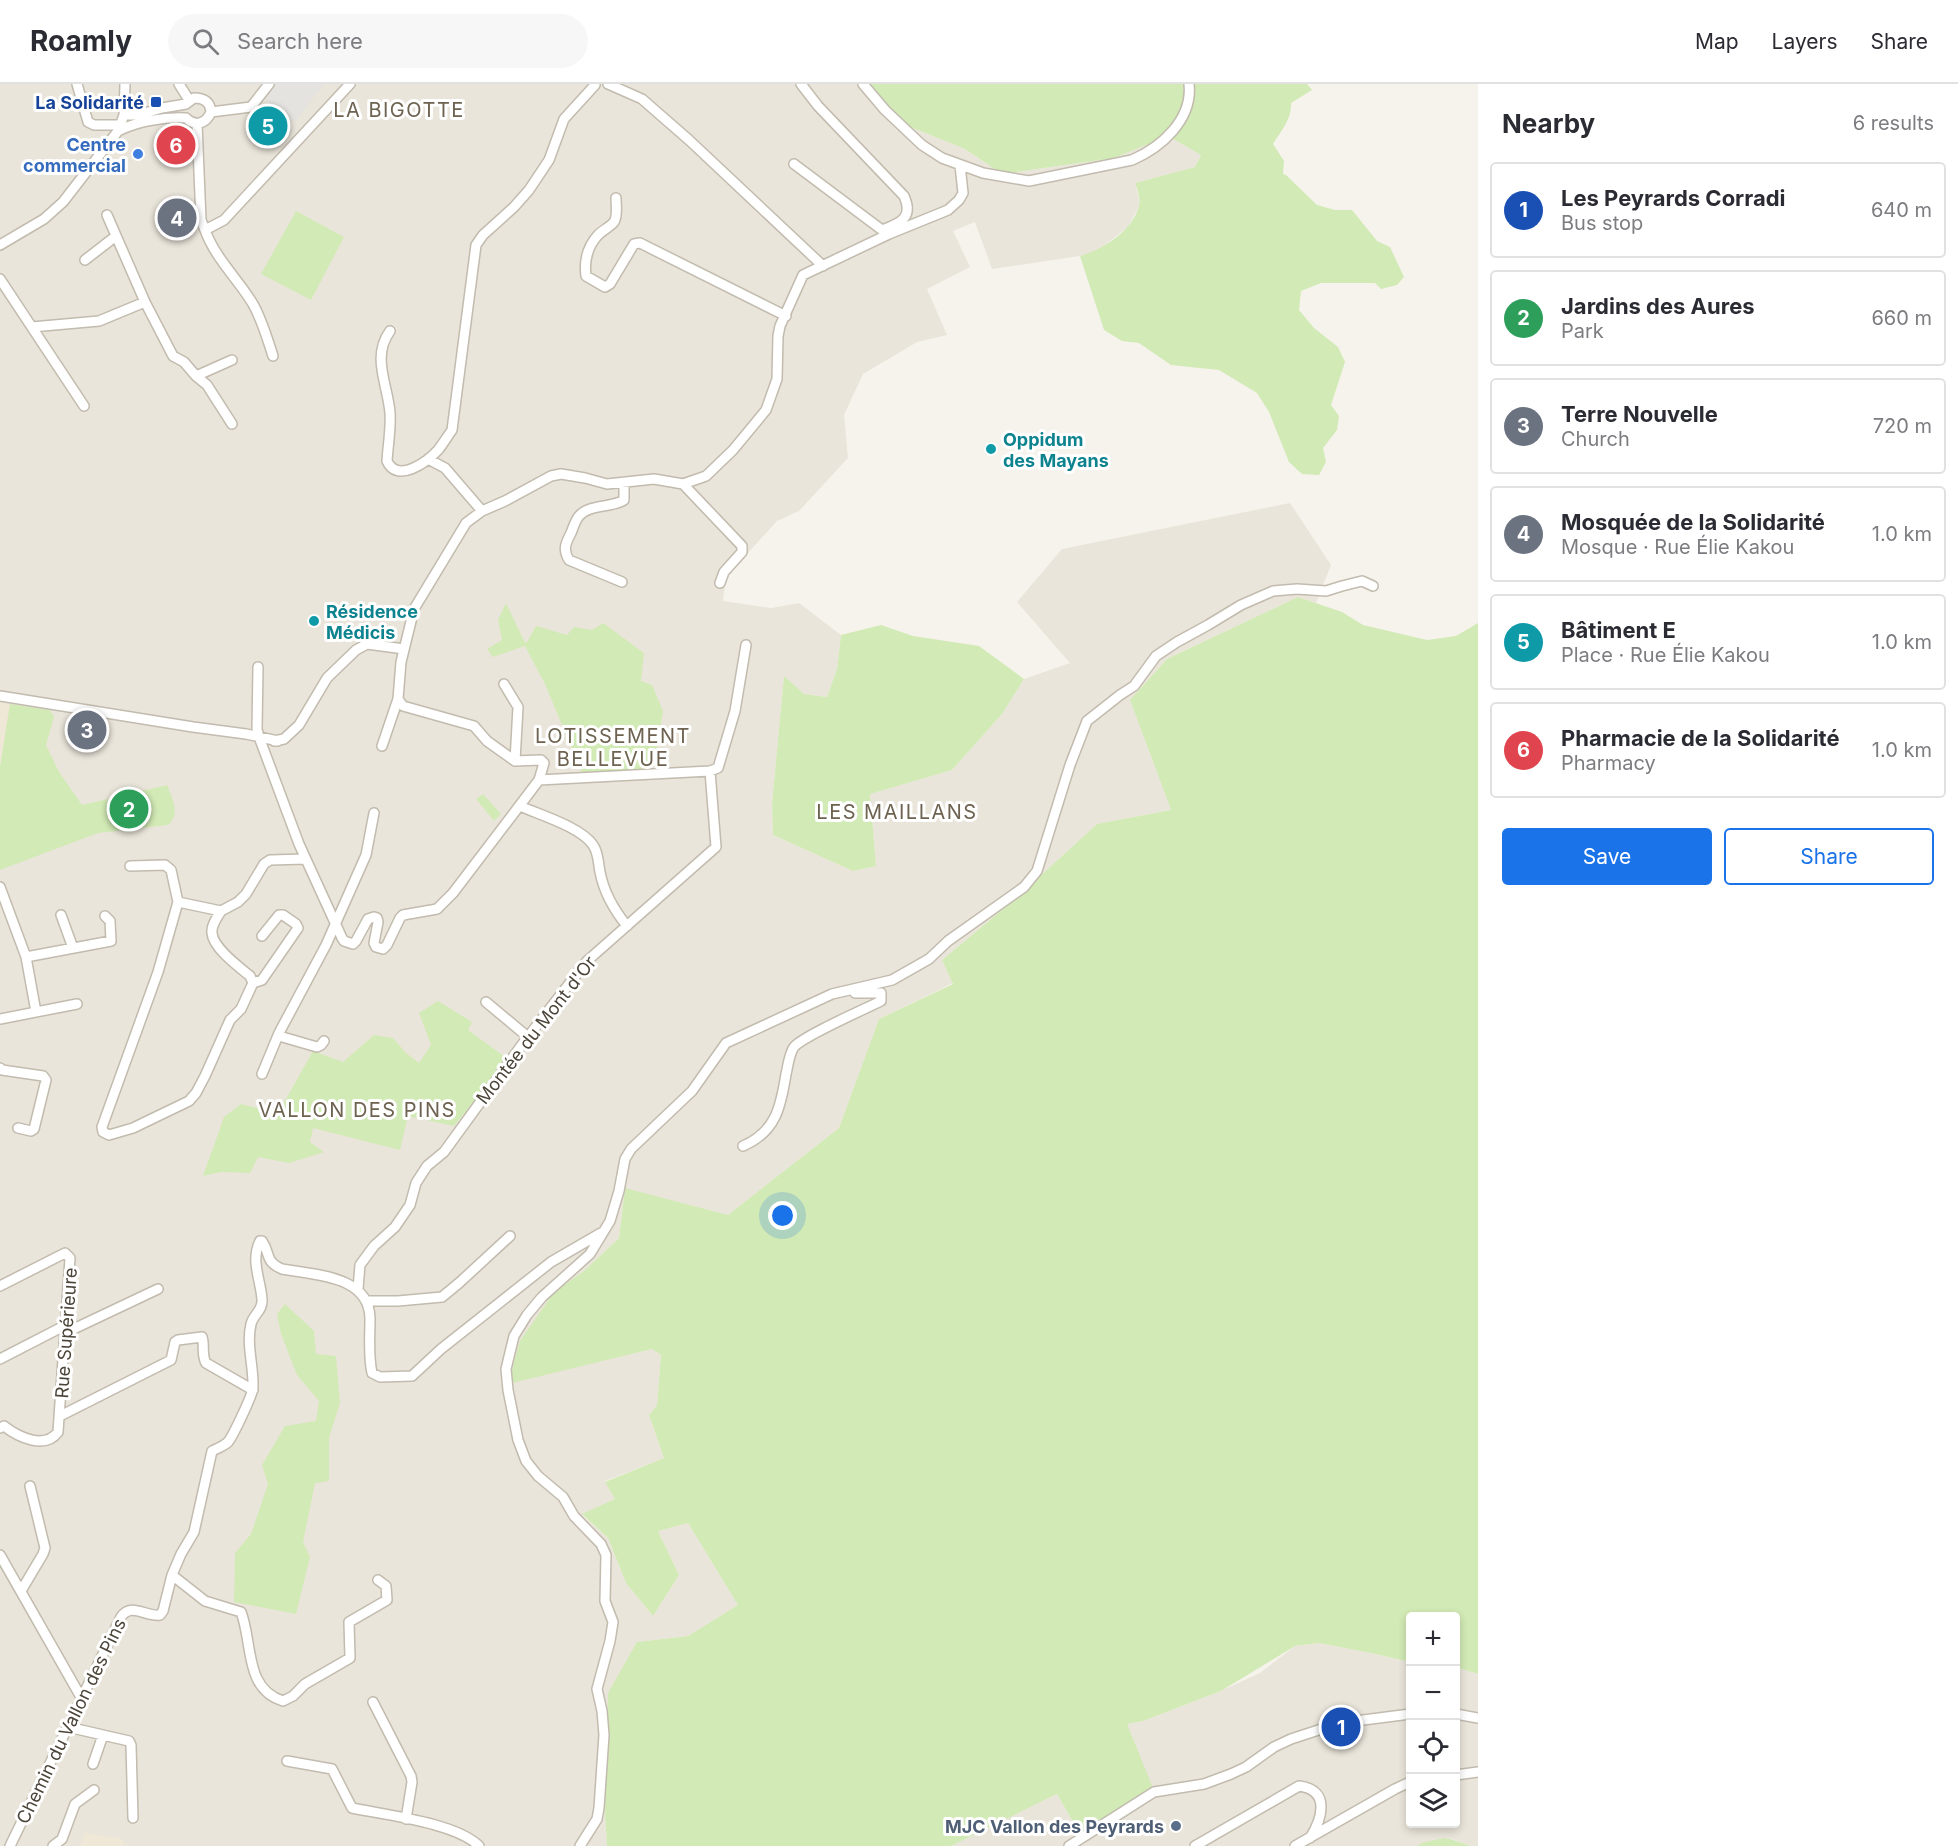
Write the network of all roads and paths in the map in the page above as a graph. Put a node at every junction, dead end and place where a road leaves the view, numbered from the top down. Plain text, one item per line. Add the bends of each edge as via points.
1 (77, 84) edge
2 (125, 84) edge
3 (179, 84) edge
4 (269, 84) edge
5 (350, 84) edge
6 (595, 84) edge
7 (607, 84) edge
8 (801, 84) edge
9 (863, 84) edge
10 (1189, 84) edge
11 (188, 102) junction
12 (211, 112) junction
13 (124, 115) junction
14 (186, 118) junction
15 (197, 124) junction
16 (119, 128) junction
17 (794, 164) dead end
18 (960, 165) junction
19 (616, 198) dead end
20 (907, 213) junction
21 (107, 215) dead end
22 (911, 226) junction
23 (205, 230) junction
24 (116, 236) junction
25 (0, 244) edge
26 (85, 260) dead end
27 (823, 266) junction
28 (0, 279) edge
29 (145, 302) junction
30 (786, 316) junction
31 (32, 327) junction
32 (390, 331) dead end
33 (273, 356) dead end
34 (232, 360) dead end
35 (196, 376) junction
36 (84, 406) dead end
37 (232, 424) dead end
38 (428, 459) junction
39 (624, 483) junction
40 (683, 484) junction
41 (482, 511) junction
42 (622, 582) dead end
43 (720, 583) dead end
44 (1373, 586) dead end
45 (746, 645) dead end
46 (404, 649) junction
47 (258, 667) dead end
48 (504, 684) dead end
49 (0, 696) edge
50 (398, 699) junction
51 (260, 740) junction
52 (382, 746) dead end
53 (515, 761) junction
54 (710, 771) junction
55 (539, 780) junction
56 (520, 806) junction
57 (374, 813) dead end
58 (299, 844) junction
59 (288, 859) junction
60 (305, 859) junction
61 (130, 866) dead end
62 (0, 887) edge
63 (178, 902) junction
64 (221, 911) junction
65 (61, 915) dead end
66 (105, 916) dead end
67 (334, 924) junction
68 (627, 926) junction
69 (262, 936) dead end
70 (74, 948) junction
71 (26, 957) junction
72 (254, 983) junction
73 (822, 999) junction
74 (486, 1002) dead end
75 (77, 1004) dead end
76 (36, 1012) junction
77 (0, 1019) edge
78 (279, 1035) junction
79 (528, 1037) junction
80 (324, 1041) dead end
81 (0, 1068) edge
82 (262, 1074) dead end
83 (18, 1128) dead end
84 (743, 1146) dead end
85 (604, 1231) junction
86 (510, 1236) dead end
87 (0, 1287) edge
88 (158, 1289) dead end
89 (358, 1289) junction
90 (367, 1301) junction
91 (66, 1329) junction
92 (0, 1359) edge
93 (253, 1390) junction
94 (0, 1416) edge
95 (60, 1416) junction
96 (2, 1427) edge
97 (30, 1486) dead end
98 (0, 1555) edge
99 (172, 1575) junction
100 (378, 1580) dead end
101 (21, 1591) junction
102 (82, 1699) junction
103 (373, 1702) dead end
104 (1406, 1715) edge
105 (1460, 1715) edge
106 (1478, 1718) edge
107 (68, 1727) junction
108 (103, 1735) junction
109 (287, 1761) dead end
110 (93, 1764) dead end
111 (1478, 1772) edge
112 (1460, 1774) edge
113 (1406, 1784) edge
114 (94, 1790) dead end
115 (132, 1818) dead end
116 (406, 1819) junction
117 (1310, 1838) junction
118 (10, 1846) edge
119 (53, 1846) edge
120 (479, 1846) edge
121 (580, 1846) edge
122 (1069, 1846) edge
123 (1194, 1846) edge
124 (1295, 1846) edge

1 - 16 street via 88,122
2 - 13 street
3 - 11 street
4 - 12 street via 251,107
5 - 23 street via 224,220
6 - 7 street via 602,88
6 - 38 street via 564,118 549,160 529,190 476,245 452,430
7 - 27 street via 642,99
8 - 20 street via 904,196
9 - 18 street via 922,145
10 - 18 street via 1185,112 1175,129 1132,160 1029,181
11 - 12 street via 205,99
11 - 13 street
11 - 14 street
12 - 15 street via 206,121
13 - 16 street
14 - 15 street
14 - 16 street
15 - 23 street via 201,220
16 - 25 street via 63,202 44,219
17 - 20 street via 882,231 900,223
18 - 22 street via 963,193 959,200 948,210
19 - 30 street via 614,222 597,236 587,253 586,276 605,286 610,284 634,244 640,243
20 - 22 street
21 - 24 street
22 - 27 street
23 - 33 street via 252,302
24 - 26 street
24 - 29 street
27 - 30 street via 802,274
28 - 31 street
29 - 31 street via 99,321
29 - 35 street via 173,356
30 - 40 street via 778,336 777,379 766,410 705,477
31 - 36 street
32 - 38 street via 380,361 390,414 387,461 395,471 402,471
34 - 35 street
35 - 37 street via 207,385
38 - 41 street via 445,468
39 - 40 street via 654,480
39 - 41 street via 607,484 561,474
39 - 42 street via 624,501 580,514 565,544 569,560
40 - 43 street via 742,546 742,552 724,572
41 - 46 street via 466,524 414,609
44 - 73 street via 1362,581 1326,591 1273,591 1241,605 1156,656 1134,686 1087,721 1037,871 1024,887 929,959 891,980
45 - 54 street via 735,711 718,768
46 - 50 street
46 - 51 street via 367,644 356,650 327,678 291,734 278,741
47 - 51 street
48 - 53 street via 518,707
49 - 51 street
50 - 52 street
50 - 53 street via 403,706 474,726
51 - 58 street
53 - 55 street via 541,760 545,767
54 - 55 street
54 - 68 street, Montée du Mont d'Or via 716,847
55 - 56 street
56 - 67 street via 453,893 437,909 403,915 383,949 374,943 377,918 368,919 353,944 344,941
56 - 68 street via 581,833 593,845 610,902
57 - 67 street via 366,855
58 - 59 street
58 - 60 street
59 - 60 street
59 - 64 street via 264,864 246,894
60 - 67 street
61 - 63 street via 165,865 171,870
62 - 71 street
63 - 64 street
63 - 72 street via 103,1132 109,1135 132,1128 189,1101 230,1020 241,1009
64 - 72 street via 213,925 214,943
65 - 70 street
66 - 70 street via 110,921 111,941
67 - 78 street
68 - 79 street, Montée du Mont d'Or via 586,961
69 - 72 street via 279,915 298,928 262,980
70 - 71 street
71 - 76 street
73 - 84 street via 858,992 881,993 881,1001 794,1047 775,1120 756,1140
73 - 85 street via 726,1042 692,1091 631,1149
74 - 79 street
75 - 76 street
76 - 77 street
78 - 80 street via 317,1047
78 - 82 street
79 - 89 street, Montée du Mont d'Or via 444,1152 427,1166 416,1183 410,1205 395,1227 360,1265
81 - 83 street via 43,1076 46,1080 34,1129
85 - 90 street via 542,1269 441,1348 412,1376 380,1377 372,1373
85 - 121 street via 590,1254 542,1296 527,1315 514,1336 506,1369 526,1461 563,1497 606,1555 605,1601 612,1622 597,1689 604,1735 599,1808 597,1819
86 - 90 street via 442,1297
87 - 91 street, Rue Supérieure via 64,1254 70,1258
88 - 91 street
89 - 90 street
89 - 93 street via 336,1279 282,1269 268,1259 265,1244 260,1242 256,1272 262,1301 250,1325
91 - 92 street
91 - 95 street, Rue Supérieure
93 - 95 street via 206,1363 202,1336 178,1340 171,1360
93 - 99 street, Chemin du Vallon des Pins via 227,1443 212,1451 194,1532
94 - 96 street
95 - 96 street via 55,1437 45,1441 21,1438
97 - 101 street via 45,1548
98 - 101 street
99 - 100 street via 205,1601 242,1612 256,1679 271,1697 283,1701 350,1658 349,1622 387,1600 386,1586
99 - 102 street, Chemin du Vallon des Pins via 160,1615 125,1612
101 - 102 street
102 - 107 street, Chemin du Vallon des Pins
103 - 116 street via 411,1776
104 - 122 street via 1340,1724 1291,1738 1231,1774 1204,1784 1154,1792
105 - 106 street
107 - 108 street
107 - 118 street, Chemin du Vallon des Pins
108 - 110 street
108 - 115 street via 131,1744
109 - 116 street via 332,1769 352,1808
111 - 112 street
113 - 117 street
114 - 119 street via 75,1804 62,1839
116 - 120 street via 453,1829
117 - 123 street via 1319,1823 1321,1804 1315,1793 1299,1786
117 - 124 street

